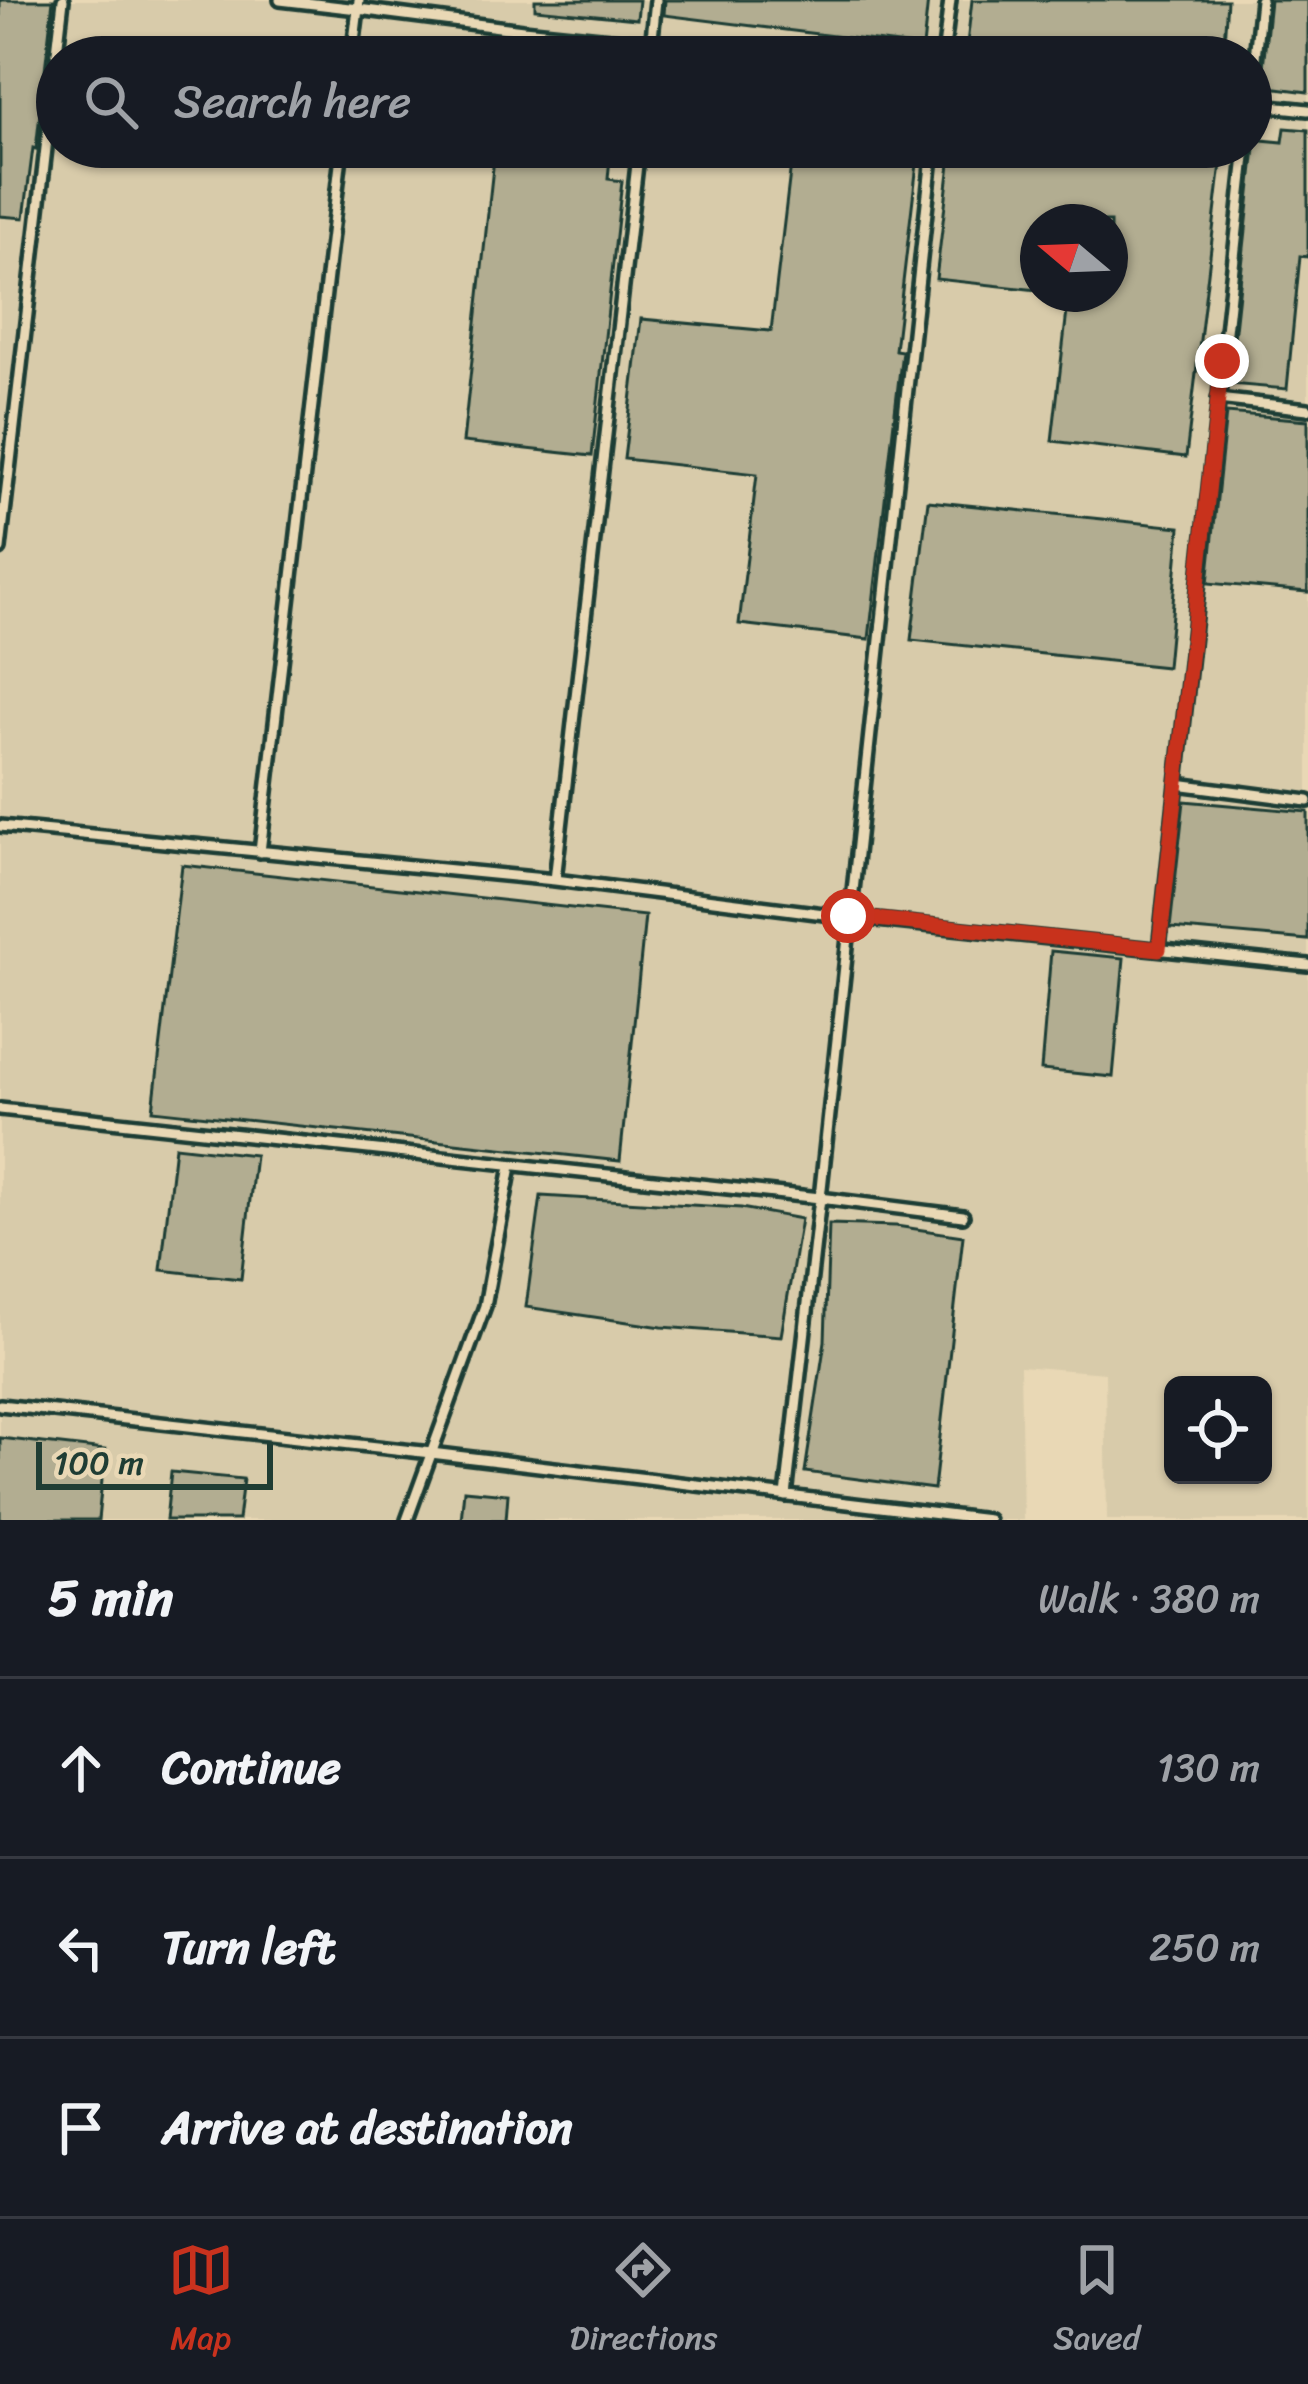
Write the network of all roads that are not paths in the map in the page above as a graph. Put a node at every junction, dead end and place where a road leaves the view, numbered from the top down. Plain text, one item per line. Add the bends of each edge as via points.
1 (63, 0) edge
2 (280, 0) edge
3 (656, 0) edge
4 (950, 0) edge
5 (1262, 0) edge
6 (358, 4) edge
7 (59, 36) edge
8 (354, 36) edge
9 (588, 36) edge
10 (653, 36) edge
11 (946, 36) edge
12 (1258, 36) edge
13 (1272, 104) edge
14 (1308, 110) edge
15 (43, 168) edge
16 (340, 168) edge
17 (637, 168) edge
18 (931, 168) edge
19 (1244, 168) edge
20 (1218, 399) junction
21 (1308, 409) edge
22 (3, 507) edge
23 (0, 550) edge
24 (1177, 784) junction
25 (1308, 801) edge
26 (0, 826) edge
27 (260, 852) junction
28 (554, 880) junction
29 (848, 916) junction
30 (1159, 949) junction
31 (1308, 965) edge
32 (0, 1109) edge
33 (511, 1166) junction
34 (820, 1198) junction
35 (963, 1216) dead end
36 (0, 1405) edge
37 (431, 1453) junction
38 (786, 1496) junction
39 (407, 1520) edge
40 (988, 1520) edge

1 - 7 lane
2 - 6 lane
3 - 10 lane
4 - 11 lane
5 - 12 lane
6 - 8 lane
6 - 9 lane
13 - 14 lane
15 - 22 lane
16 - 27 lane
17 - 28 lane
18 - 29 lane
19 - 20 lane
20 - 21 lane
20 - 24 lane
22 - 23 lane
24 - 25 lane
24 - 30 lane
26 - 27 lane
27 - 28 lane
28 - 29 lane
29 - 30 lane
29 - 34 lane
30 - 31 lane
32 - 33 lane
33 - 34 lane
33 - 37 lane via 485,1306
34 - 35 lane
34 - 38 lane
36 - 37 lane
37 - 38 lane
37 - 39 lane
38 - 40 lane

